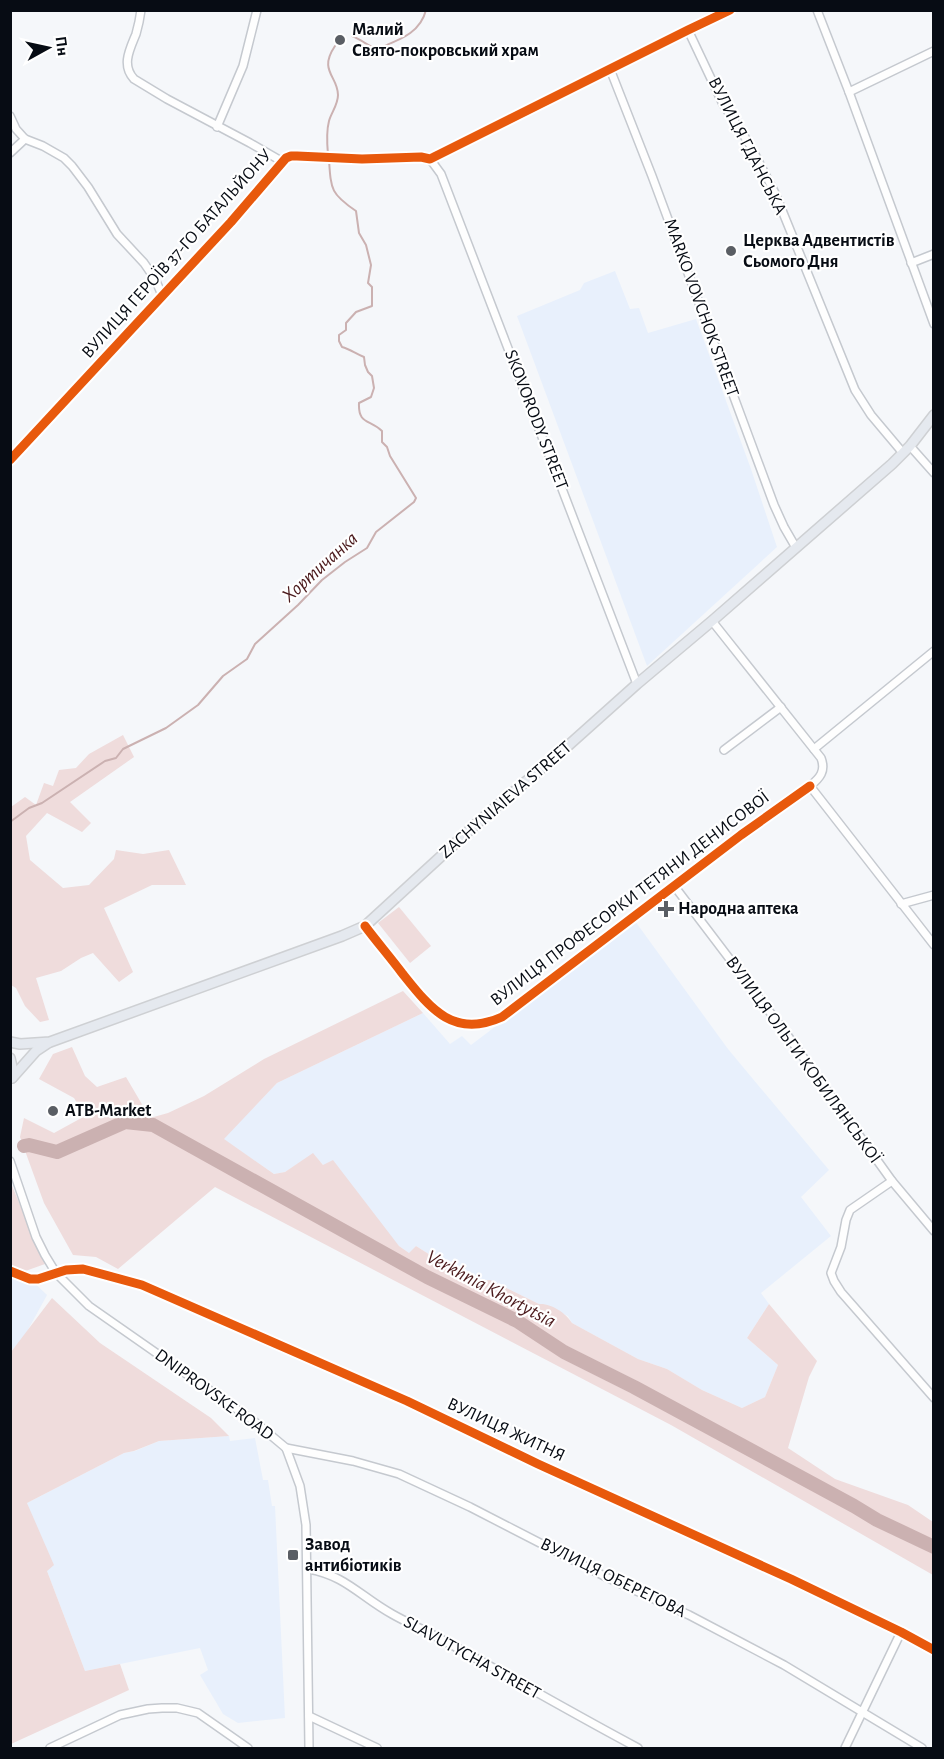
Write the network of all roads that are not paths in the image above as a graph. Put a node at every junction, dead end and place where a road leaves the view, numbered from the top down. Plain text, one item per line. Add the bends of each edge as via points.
1 (141, 10) edge
2 (257, 10) edge
3 (730, 10) edge
4 (817, 10) edge
5 (688, 30) junction
6 (933, 51) edge
7 (610, 69) junction
8 (849, 92) junction
9 (10, 116) edge
10 (217, 127) junction
11 (25, 139) junction
12 (10, 153) edge
13 (430, 159) junction
14 (283, 162) junction
15 (933, 254) edge
16 (911, 263) junction
17 (162, 295) junction
18 (933, 324) edge
19 (933, 417) edge
20 (910, 446) junction
21 (903, 453) junction
22 (10, 459) edge
23 (933, 473) edge
24 (795, 546) junction
25 (712, 621) junction
26 (933, 651) edge
27 (637, 684) junction
28 (781, 707) junction
29 (814, 749) junction
30 (724, 750) dead end
31 (810, 786) junction
32 (675, 887) junction
33 (933, 895) edge
34 (901, 904) junction
35 (365, 926) junction
36 (933, 945) edge
37 (10, 1042) edge
38 (50, 1042) junction
39 (10, 1058) edge
40 (11, 1081) edge
41 (10, 1161) edge
42 (892, 1180) junction
43 (933, 1231) edge
44 (10, 1271) edge
45 (56, 1273) junction
46 (933, 1398) edge
47 (286, 1448) junction
48 (308, 1569) junction
49 (901, 1632) junction
50 (933, 1650) edge
51 (863, 1713) junction
52 (309, 1716) junction
53 (50, 1749) edge
54 (248, 1749) edge
55 (309, 1749) edge
56 (377, 1749) edge
57 (638, 1749) edge
58 (845, 1749) edge
59 (922, 1749) edge

1 - 10 street via 127,58 130,75
2 - 10 street via 243,66
3 - 5 street
4 - 8 street
5 - 7 street
5 - 21 street, ВУЛИЦЯ ГДАНСЬКА via 723,104 775,193 851,382 871,415
6 - 8 street
7 - 13 street
7 - 24 street, MARKO VOVCHOK STREET via 763,476
8 - 16 street
9 - 11 street
10 - 14 street
11 - 12 street
11 - 17 street via 72,166 117,234 144,263
13 - 14 street, ВУЛИЦЯ ГЕРОЇВ 37-ГО БАТАЛЬЙОНУ via 291,156
13 - 27 street, SKOVORODY STREET via 441,174
14 - 17 street, ВУЛИЦЯ ГЕРОЇВ 37-ГО БАТАЛЬЙОНУ
15 - 16 street
16 - 18 street
17 - 22 street, ВУЛИЦЯ ГЕРОЇВ 37-ГО БАТАЛЬЙОНУ
19 - 20 main road, ZACHYNIAIEVA STREET
20 - 21 main road, ZACHYNIAIEVA STREET
20 - 23 street
21 - 24 main road, ZACHYNIAIEVA STREET
24 - 25 main road, ZACHYNIAIEVA STREET
25 - 27 main road, ZACHYNIAIEVA STREET
25 - 28 street
26 - 29 street
27 - 35 main road, ZACHYNIAIEVA STREET
28 - 29 street
28 - 30 street
29 - 31 street via 824,766 820,777
31 - 32 street, ВУЛИЦЯ ПРОФЕСОРКИ ТЕТЯНИ ДЕНИСОВОЇ
31 - 34 street
32 - 35 street, ВУЛИЦЯ ПРОФЕСОРКИ ТЕТЯНИ ДЕНИСОВОЇ via 502,1017 473,1025 445,1018 426,1003
32 - 42 street, ВУЛИЦЯ ОЛЬГИ КОБИЛЯНСЬКОЇ
33 - 34 street
34 - 36 street
35 - 38 main road, ZACHYNIAIEVA STREET
37 - 38 main road
38 - 40 main road, ZACHYNIAIEVA STREET
39 - 40 main road
41 - 45 street, DNIPROVSKE ROAD via 36,1238
42 - 43 street, ВУЛИЦЯ ОЛЬГИ КОБИЛЯНСЬКОЇ
42 - 46 street via 850,1210 832,1276 841,1292
44 - 45 street, ВУЛИЦЯ ЖИТНЯ via 30,1279
45 - 47 street, DNIPROVSKE ROAD via 89,1306
45 - 49 street, ВУЛИЦЯ ЖИТНЯ via 83,1269 168,1296 407,1401
47 - 48 street, DNIPROVSKE ROAD via 304,1507
47 - 51 street, ВУЛИЦЯ ОБЕРЕГОВА via 399,1474 689,1616 784,1665
48 - 52 street, DNIPROVSKE ROAD
48 - 57 street, SLAVUTYCHA STREET via 335,1576 390,1613
49 - 50 street, ВУЛИЦЯ ЖИТНЯ
49 - 51 street
51 - 58 street
51 - 59 street, ВУЛИЦЯ ОБЕРЕГОВА
52 - 55 street, DNIPROVSKE ROAD
52 - 56 street
53 - 54 street via 120,1715 148,1708 198,1713

